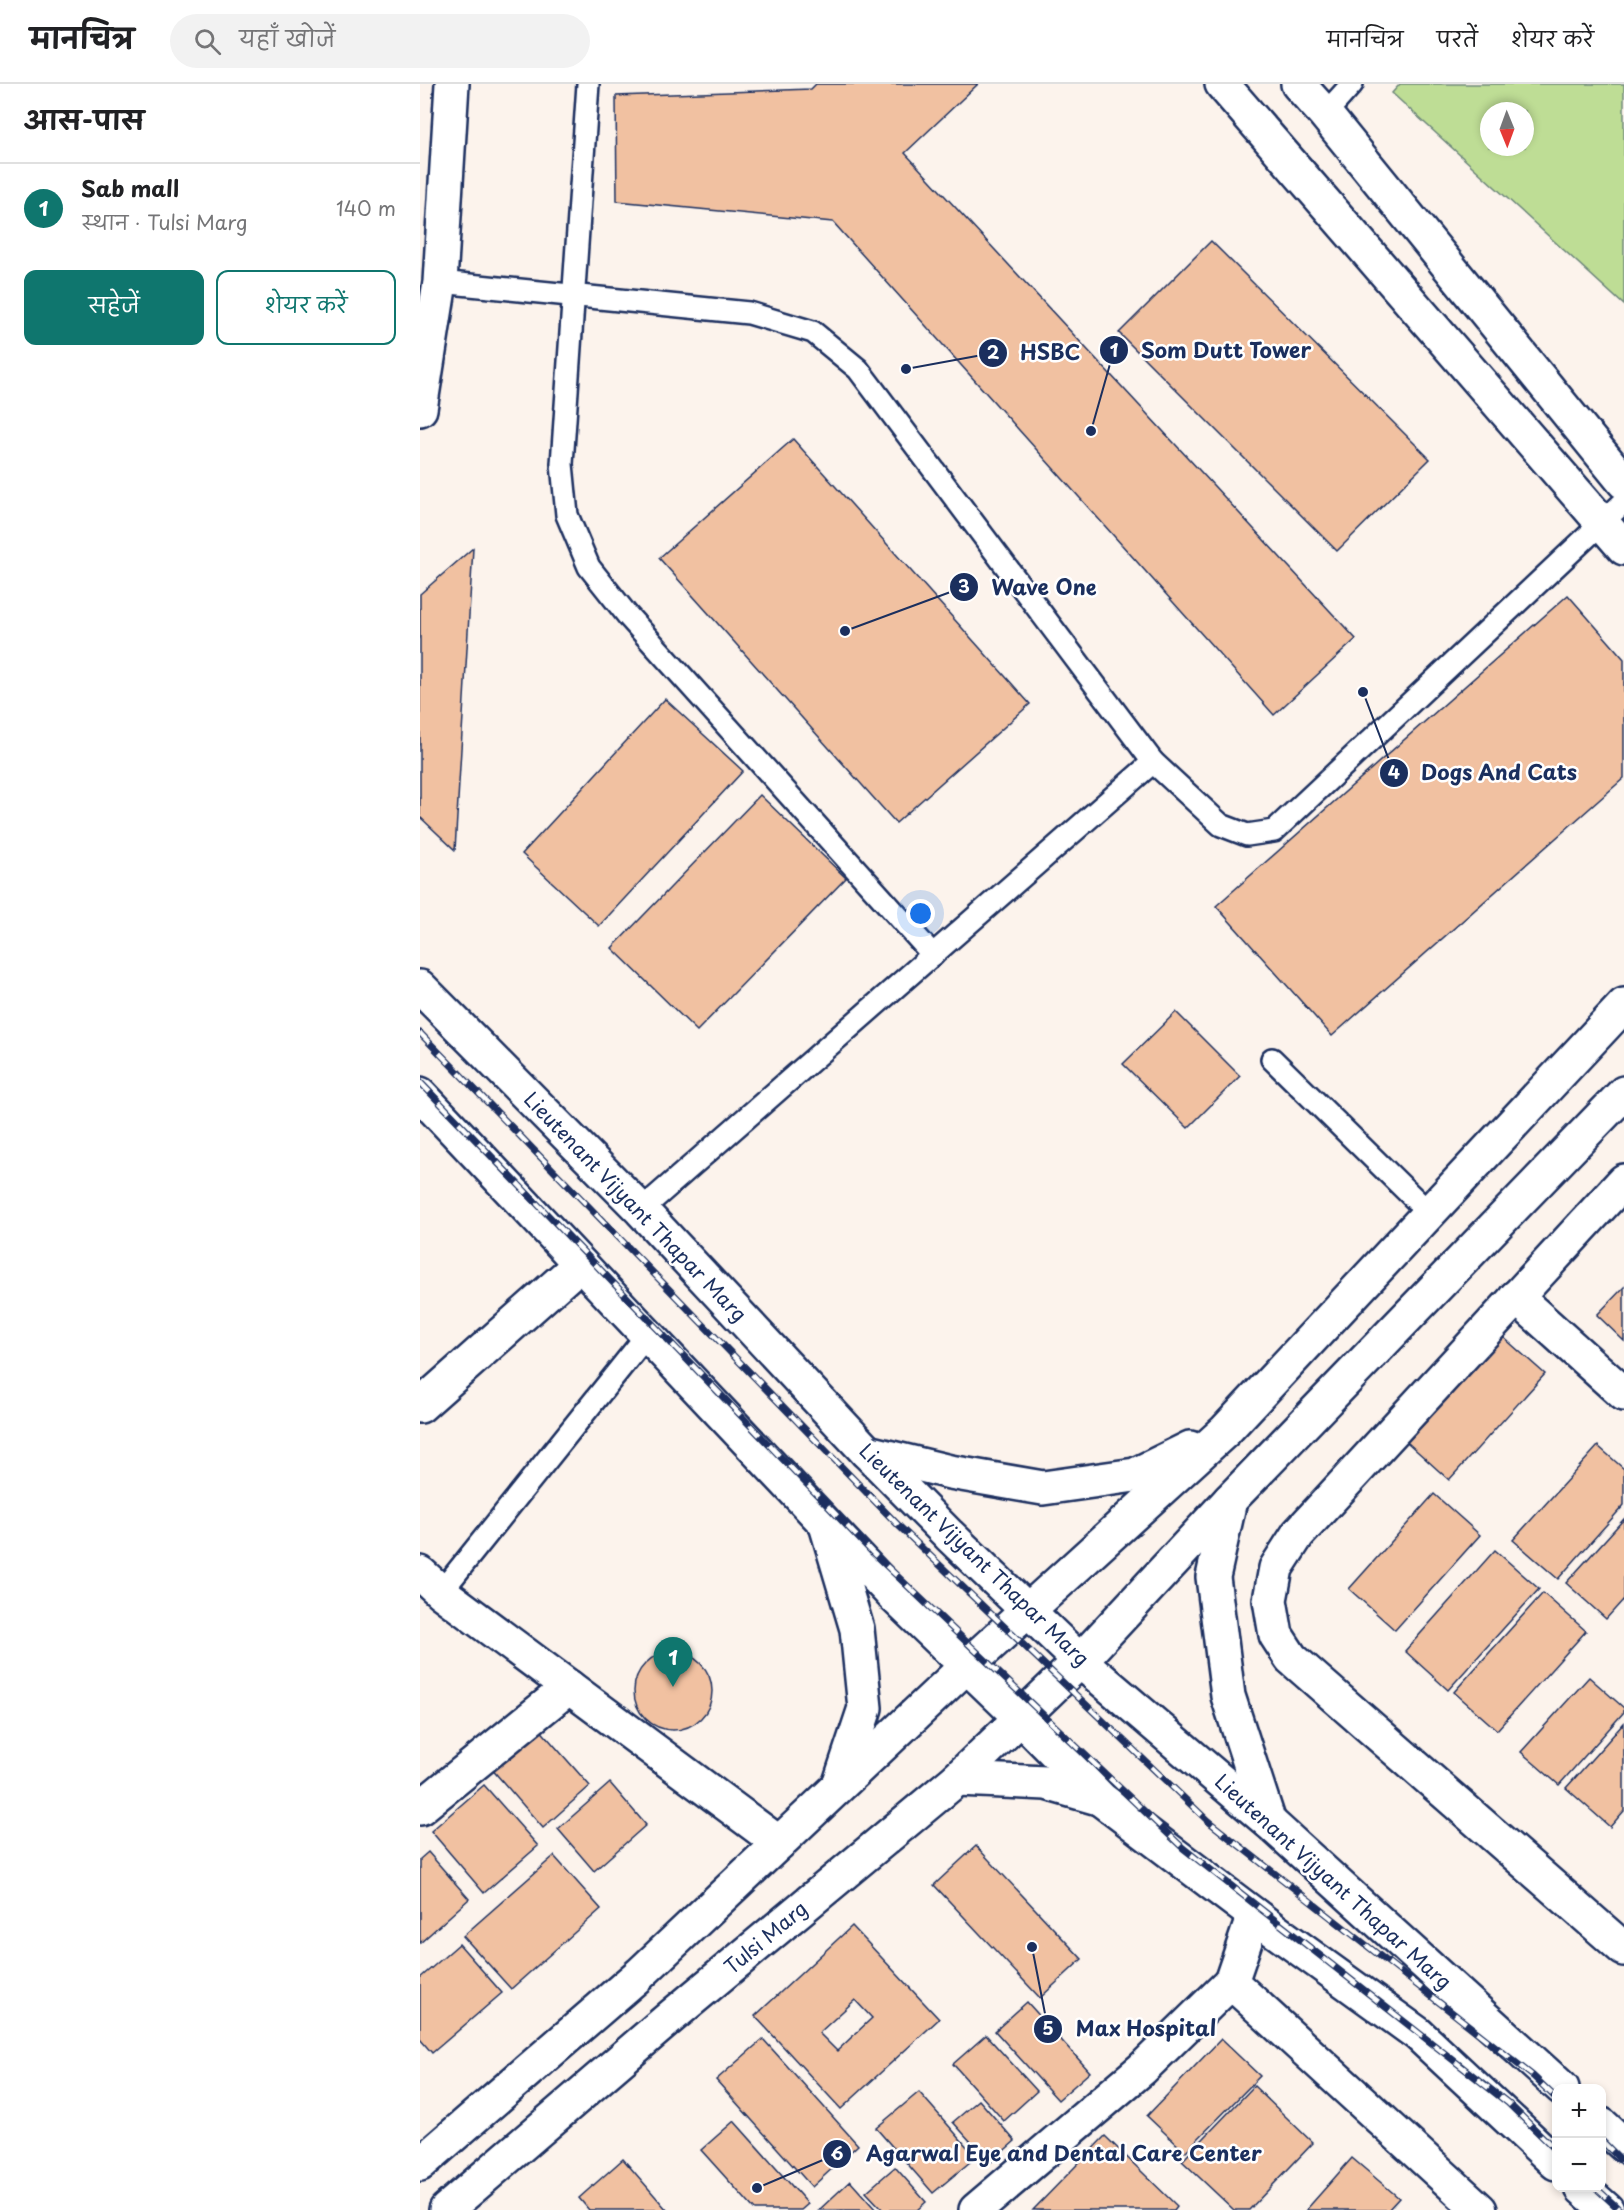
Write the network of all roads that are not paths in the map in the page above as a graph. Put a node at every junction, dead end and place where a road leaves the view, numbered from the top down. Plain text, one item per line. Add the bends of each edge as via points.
1 (452, 84) edge
2 (588, 84) edge
3 (1222, 84) edge
4 (1298, 84) edge
5 (1352, 84) edge
6 (1325, 114) junction
7 (430, 282) edge
8 (573, 296) junction
9 (420, 409) edge
10 (1624, 482) edge
11 (1613, 512) edge
12 (1624, 548) edge
13 (1153, 762) junction
14 (933, 956) junction
15 (420, 987) edge
16 (1624, 1005) edge
17 (1272, 1059) dead end
18 (1624, 1093) edge
19 (420, 1094) edge
20 (1624, 1181) edge
21 (641, 1210) junction
22 (1430, 1213) junction
23 (580, 1264) junction
24 (1516, 1297) junction
25 (647, 1335) junction
26 (1624, 1394) edge
27 (420, 1406) edge
28 (1225, 1431) junction
29 (867, 1452) junction
30 (1230, 1500) junction
31 (826, 1523) junction
32 (430, 1583) edge
33 (1028, 1611) junction
34 (1080, 1661) junction
35 (967, 1666) junction
36 (569, 1687) junction
37 (1021, 1718) junction
38 (957, 1779) junction
39 (838, 1787) junction
40 (1102, 1800) junction
41 (420, 1808) edge
42 (1269, 1822) junction
43 (779, 1843) junction
44 (1254, 1915) junction
45 (1624, 1949) edge
46 (1230, 1982) junction
47 (1558, 2084) edge
48 (1606, 2128) edge
49 (1624, 2145) edge
50 (1552, 2158) edge
51 (420, 2164) edge
52 (1587, 2192) edge
53 (446, 2210) edge
54 (976, 2210) edge
55 (1480, 2210) edge
56 (1606, 2210) edge

1 - 7 street
2 - 8 lane
3 - 11 street
4 - 6 street
5 - 6 lane
6 - 10 street
7 - 8 lane
7 - 9 street
8 - 13 lane via 749,314 813,332 858,369
8 - 14 lane via 562,464 567,515 589,567 628,616
11 - 12 street
11 - 13 lane via 1274,831 1247,835 1221,825
13 - 14 lane
14 - 21 lane
15 - 21 street, Lieutenant Vijyant Thapar Marg
16 - 22 street
17 - 22 lane
18 - 30 street, Tulsi Marg
19 - 23 street
20 - 24 street
21 - 29 street, Lieutenant Vijyant Thapar Marg
22 - 28 street
23 - 25 street
23 - 27 street
24 - 26 street
24 - 45 street via 1298,1533 1276,1568 1270,1600 1276,1635 1291,1658
25 - 31 street
25 - 32 lane
28 - 29 street via 1135,1475 1043,1488
28 - 33 street
29 - 33 street, Lieutenant Vijyant Thapar Marg
30 - 34 street, Tulsi Marg
30 - 42 street via 1213,1577 1228,1696
31 - 35 street
31 - 39 street via 856,1629 865,1708
32 - 36 street
33 - 34 street, Lieutenant Vijyant Thapar Marg
33 - 35 street
34 - 37 street, Tulsi Marg
34 - 42 street, Lieutenant Vijyant Thapar Marg
35 - 37 street
35 - 39 street
36 - 41 street
36 - 43 street
37 - 38 street, Tulsi Marg
37 - 40 street
38 - 40 street via 1046,1783
38 - 53 street, Tulsi Marg
39 - 43 street
40 - 44 street
42 - 47 street, Lieutenant Vijyant Thapar Marg
43 - 51 street via 640,1974
44 - 46 street
44 - 50 street via 1418,2034
46 - 54 street via 1142,2069
46 - 55 street
48 - 49 street
52 - 56 street

